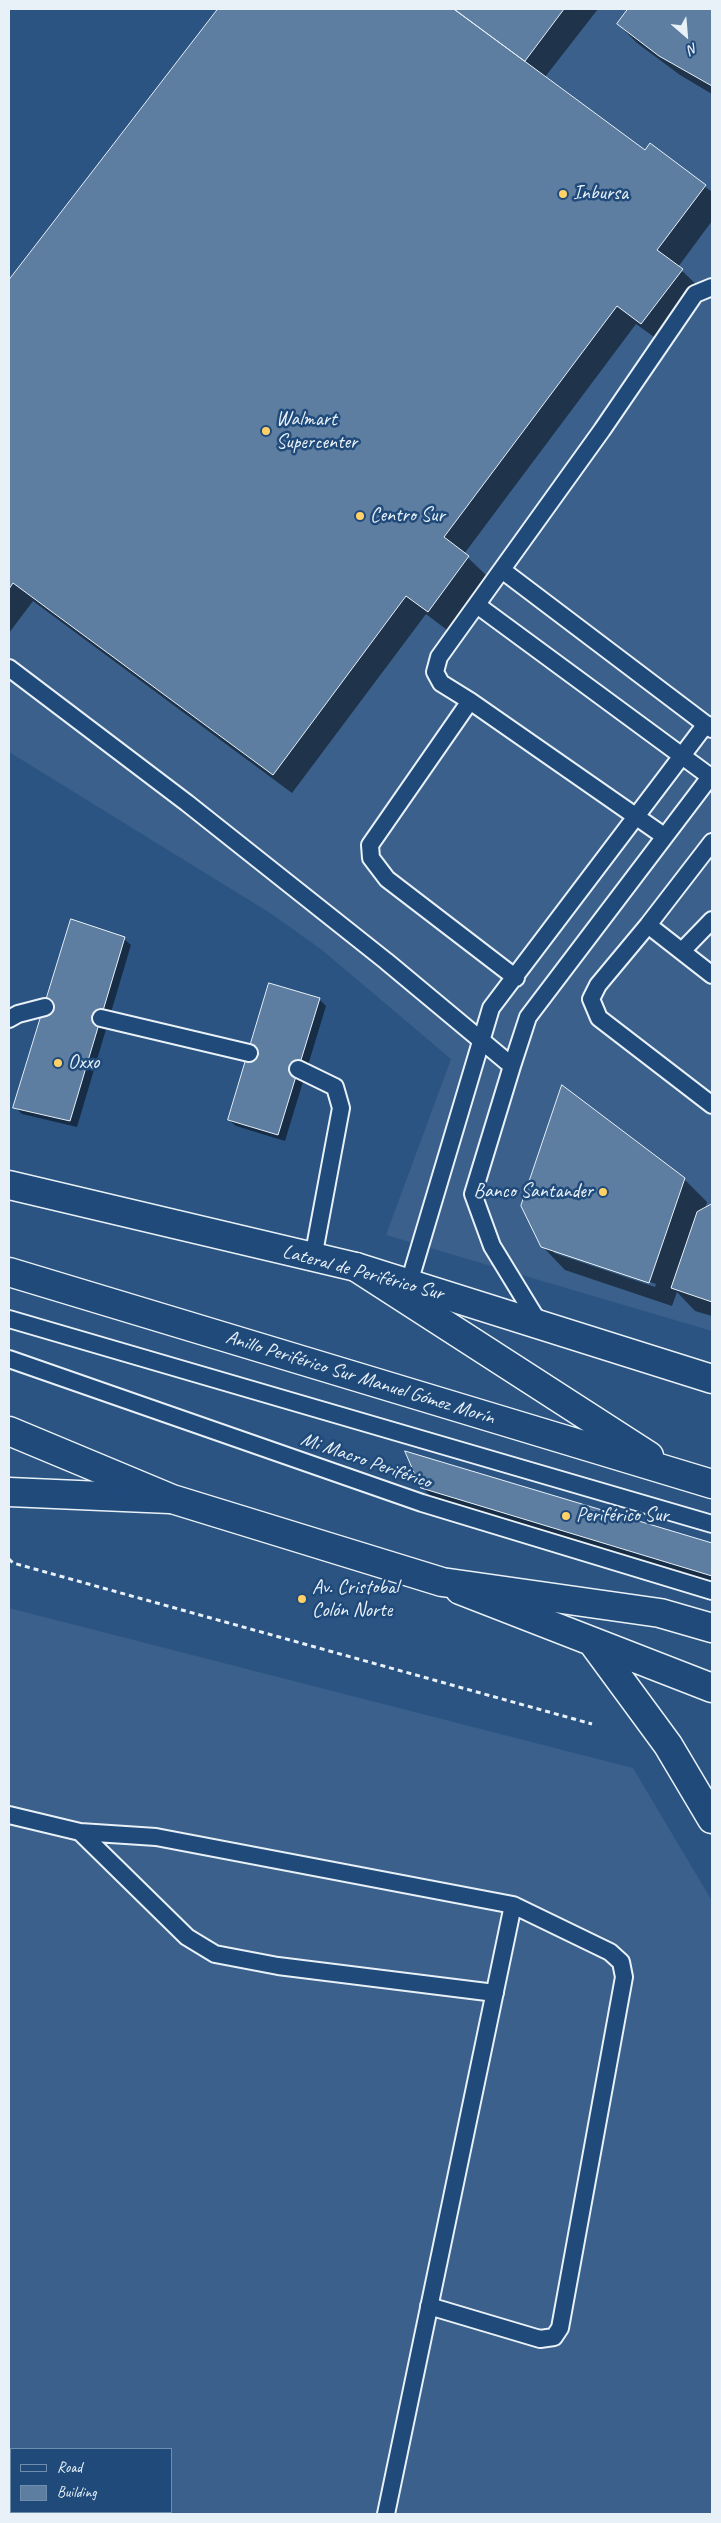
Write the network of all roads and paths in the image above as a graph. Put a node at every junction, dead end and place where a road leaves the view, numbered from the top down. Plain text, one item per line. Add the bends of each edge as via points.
1 (712, 287) edge
2 (502, 570) junction
3 (477, 605) junction
4 (9, 668) edge
5 (470, 702) junction
6 (709, 726) edge
7 (681, 755) junction
8 (711, 777) edge
9 (635, 816) junction
10 (664, 836) junction
11 (712, 842) edge
12 (712, 920) edge
13 (648, 925) junction
14 (682, 951) junction
15 (712, 975) edge
16 (516, 978) junction
17 (45, 1007) dead end
18 (101, 1018) dead end
19 (9, 1019) edge
20 (481, 1041) junction
21 (249, 1054) dead end
22 (512, 1066) junction
23 (298, 1069) dead end
24 (712, 1105) edge
25 (9, 1185) edge
26 (313, 1258) junction
27 (356, 1267) junction
28 (9, 1272) edge
29 (409, 1283) junction
30 (9, 1319) edge
31 (540, 1323) junction
32 (9, 1358) edge
33 (712, 1379) edge
34 (9, 1431) edge
35 (677, 1474) junction
36 (712, 1484) edge
37 (9, 1492) edge
38 (172, 1500) junction
39 (712, 1524) edge
40 (9, 1559) edge
41 (442, 1582) junction
42 (712, 1591) edge
43 (712, 1628) edge
44 (594, 1642) junction
45 (712, 1688) edge
46 (592, 1724) dead end
47 (9, 1815) edge
48 (712, 1818) edge
49 (80, 1832) junction
50 (513, 1905) junction
51 (495, 1993) junction
52 (429, 2306) junction
53 (386, 2514) edge

1 - 2 lane via 696,294
2 - 3 lane
2 - 6 lane
3 - 5 lane via 439,657 435,672 441,683
3 - 7 lane
4 - 20 lane via 202,815
5 - 9 lane
5 - 16 lane via 370,845 371,858 387,879
6 - 7 lane
7 - 8 lane
7 - 9 lane
8 - 10 lane
9 - 10 lane
9 - 16 lane
10 - 22 lane via 528,1017
11 - 13 lane
12 - 14 lane
13 - 14 lane
13 - 24 lane via 598,984 591,999 599,1018
14 - 15 lane
16 - 20 lane via 491,1008
17 - 19 lane
18 - 21 lane
20 - 22 lane
20 - 29 lane
22 - 31 lane via 473,1194 492,1246
23 - 26 lane via 335,1087 341,1108
25 - 26 main road, Lateral de Periférico Sur
26 - 27 main road, Lateral de Periférico Sur
27 - 29 main road, Lateral de Periférico Sur
27 - 35 main road
28 - 35 main road, Anillo Periférico Sur Manuel Gómez Morín
29 - 31 main road, Lateral de Periférico Sur
30 - 39 lane, Mi Macro Periférico
31 - 33 main road, Lateral de Periférico Sur
32 - 42 lane, Mi Macro Periférico via 422,1503
34 - 38 main road
35 - 36 main road, Anillo Periférico Sur Manuel Gómez Morín
37 - 38 main road
38 - 41 main road
40 - 46 path via 13,1563
41 - 43 main road via 660,1613
41 - 44 main road
44 - 45 main road
44 - 48 main road via 668,1745
47 - 49 lane
49 - 50 lane via 156,1837
49 - 51 lane via 187,1937 215,1954 278,1966
50 - 51 lane
50 - 52 lane via 610,1952 621,1962 624,1970 560,2328 554,2337 540,2339
51 - 52 lane
52 - 53 lane

